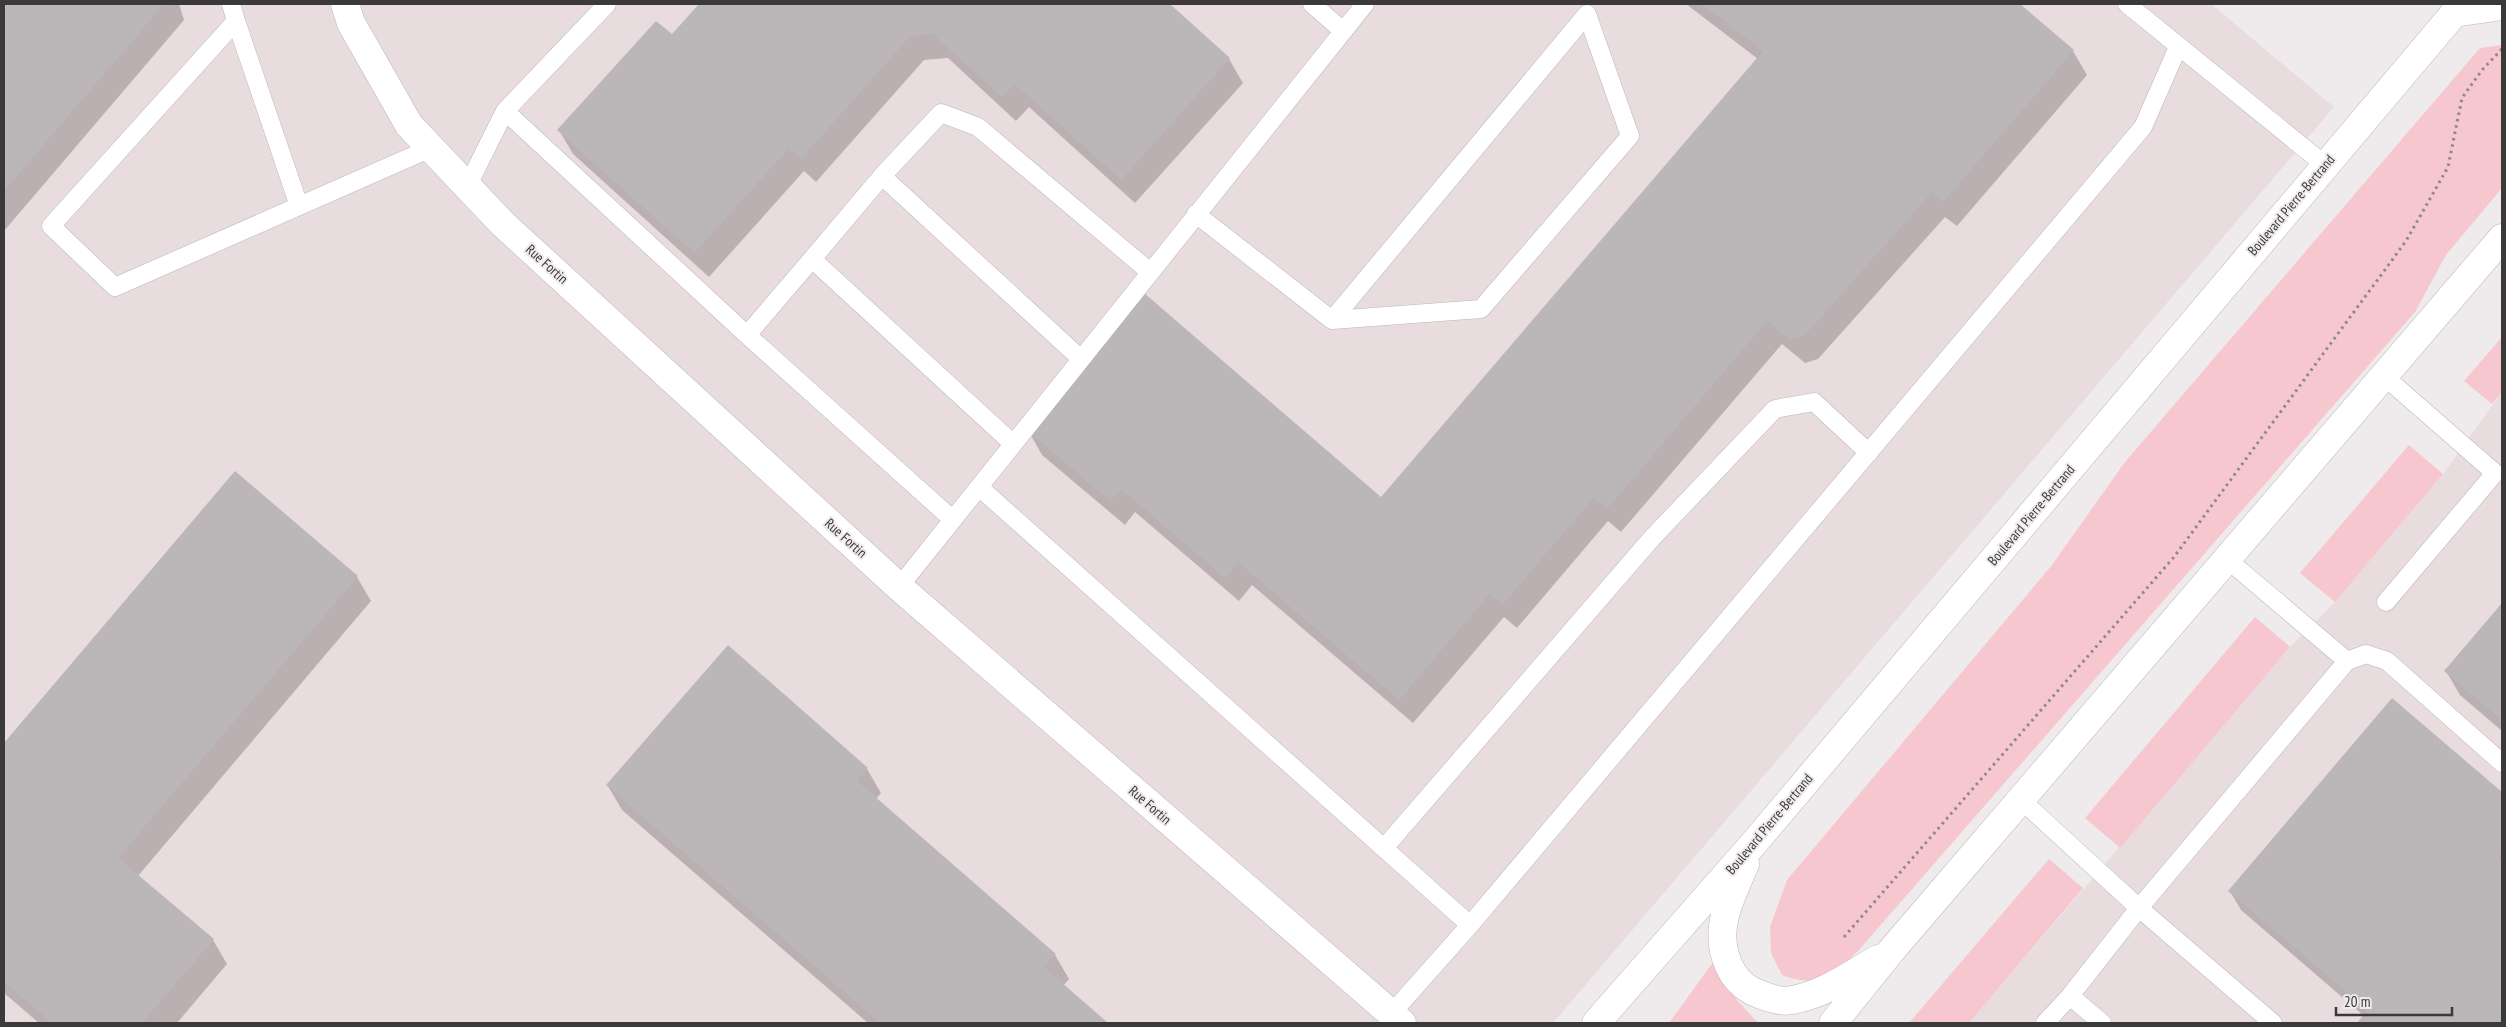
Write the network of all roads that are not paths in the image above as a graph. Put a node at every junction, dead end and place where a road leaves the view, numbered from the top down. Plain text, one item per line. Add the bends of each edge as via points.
1 (231, 4) edge
2 (345, 4) edge
3 (606, 4) edge
4 (1312, 4) edge
5 (1365, 4) edge
6 (2126, 4) edge
7 (2502, 6) edge
8 (2458, 8) edge
9 (1581, 9) edge
10 (236, 21) junction
11 (1343, 31) junction
12 (2178, 47) junction
13 (505, 111) junction
14 (430, 148) junction
15 (2325, 165) junction
16 (882, 176) junction
17 (467, 187) junction
18 (299, 206) junction
19 (1196, 214) junction
20 (2502, 238) edge
21 (812, 259) junction
22 (1150, 272) junction
23 (1332, 320) junction
24 (747, 335) junction
25 (1080, 359) junction
26 (2384, 377) junction
27 (1013, 444) junction
28 (1869, 453) junction
29 (2499, 468) edge
30 (979, 487) junction
31 (952, 520) junction
32 (2228, 560) junction
33 (899, 587) junction
34 (2386, 602) dead end
35 (2347, 661) junction
36 (2502, 763) edge
37 (2021, 800) junction
38 (1755, 842) junction
39 (1384, 848) junction
40 (2139, 908) junction
41 (1470, 925) junction
42 (1891, 952) junction
43 (2070, 996) junction
44 (1397, 1018) edge
45 (1596, 1023) edge
46 (1833, 1023) edge
47 (2045, 1023) edge
48 (2102, 1023) edge
49 (2273, 1023) edge

1 - 10 lane
2 - 14 main road, Rue Fortin via 351,23 409,125
3 - 13 lane
4 - 11 lane
5 - 11 lane
6 - 12 lane
7 - 8 main road
8 - 15 main road, Boulevard Pierre-Bertrand
9 - 23 lane
9 - 23 lane via 1630,136 1481,309
10 - 18 lane
10 - 18 lane via 51,226 115,286
11 - 19 lane
12 - 15 lane
12 - 28 lane via 2143,128
13 - 17 lane
13 - 24 lane
14 - 17 main road, Rue Fortin
14 - 18 lane
15 - 38 main road, Boulevard Pierre-Bertrand
16 - 21 lane
16 - 22 lane via 941,113 978,126
16 - 25 lane
17 - 33 main road, Rue Fortin via 502,224
19 - 22 lane
19 - 23 lane
20 - 26 main road
21 - 24 lane
21 - 27 lane
22 - 25 lane
24 - 31 lane
25 - 27 lane
26 - 29 lane
26 - 32 main road
27 - 30 lane
28 - 39 lane via 1814,402 1775,409 1652,538
28 - 41 lane
29 - 34 lane
30 - 31 lane
30 - 39 lane
31 - 33 lane
32 - 35 lane
32 - 37 main road
33 - 44 main road, Rue Fortin
35 - 36 lane via 2366,654 2387,661
35 - 40 lane
37 - 40 lane
37 - 42 main road
38 - 42 main road via 1732,895 1721,935 1728,964 1743,985 1768,997 1792,1000 1820,991
38 - 45 main road, Boulevard Pierre-Bertrand
39 - 41 lane
40 - 43 lane
40 - 49 lane
41 - 44 lane
42 - 46 main road
43 - 47 lane
43 - 48 lane

